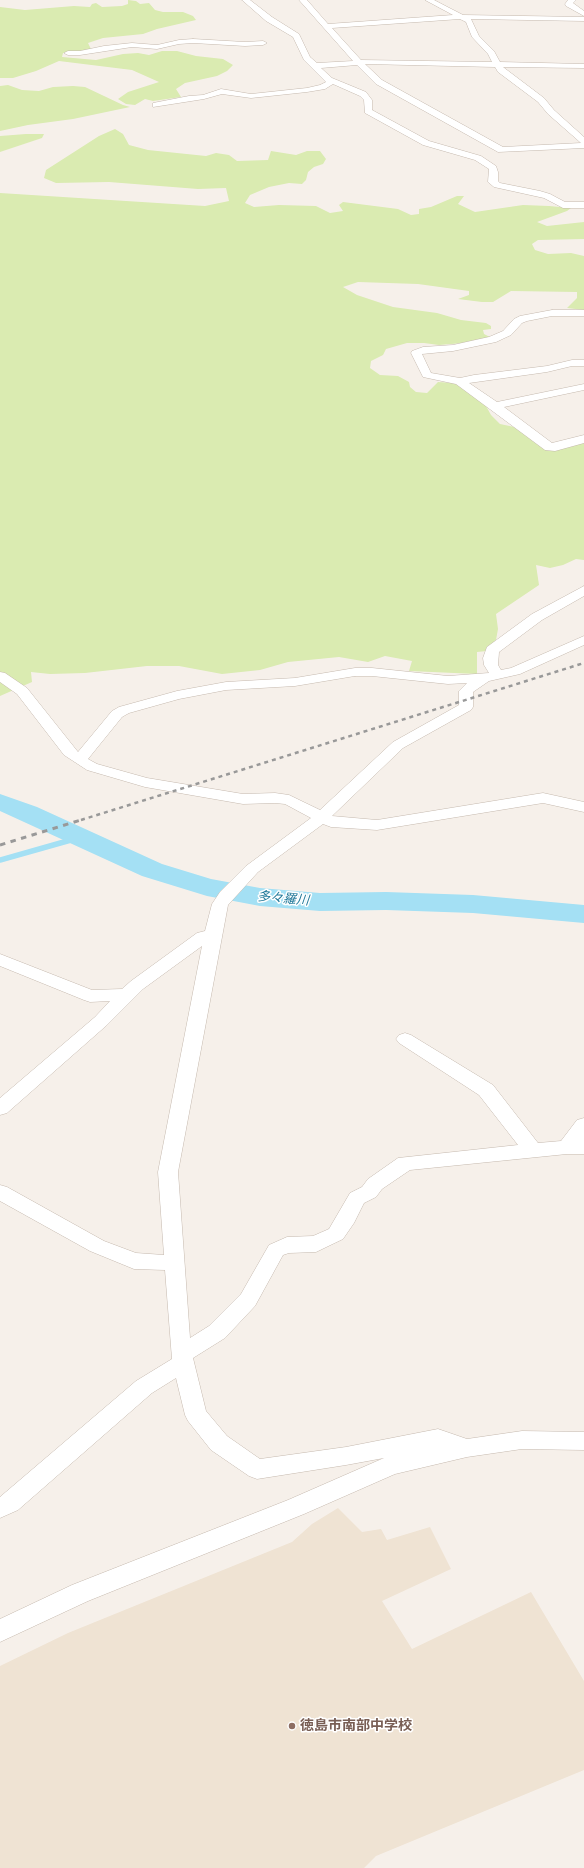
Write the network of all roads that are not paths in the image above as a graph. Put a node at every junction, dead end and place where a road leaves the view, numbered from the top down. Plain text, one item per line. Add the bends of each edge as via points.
1 (246, 0) edge
2 (303, 0) edge
3 (429, 0) edge
4 (572, 0) edge
5 (584, 14) edge
6 (461, 17) junction
7 (584, 19) edge
8 (326, 26) junction
9 (255, 36) dead end
10 (298, 38) junction
11 (284, 39) dead end
12 (273, 40) dead end
13 (263, 43) junction
14 (68, 54) dead end
15 (359, 62) junction
16 (497, 65) junction
17 (314, 66) junction
18 (584, 66) edge
19 (333, 81) junction
20 (156, 105) dead end
21 (584, 141) edge
22 (584, 144) edge
23 (501, 150) junction
24 (469, 154) junction
25 (584, 205) edge
26 (584, 313) edge
27 (584, 363) edge
28 (460, 382) junction
29 (584, 387) edge
30 (495, 406) junction
31 (584, 439) edge
32 (584, 590) edge
33 (584, 640) edge
34 (0, 676) edge
35 (491, 677) junction
36 (448, 680) junction
37 (466, 691) junction
38 (79, 760) junction
39 (584, 807) edge
40 (321, 818) junction
41 (213, 934) junction
42 (0, 960) edge
43 (128, 995) junction
44 (405, 1039) dead end
45 (0, 1108) edge
46 (584, 1126) edge
47 (575, 1147) edge
48 (533, 1150) junction
49 (0, 1192) edge
50 (174, 1263) junction
51 (182, 1359) junction
52 (584, 1441) edge
53 (467, 1448) junction
54 (0, 1508) edge
55 (0, 1631) edge

1 - 10 street
2 - 8 street
3 - 6 street
4 - 5 street via 569,4
6 - 7 street
6 - 8 street
6 - 16 street via 468,21 476,38 491,53
8 - 15 street
9 - 13 street
10 - 11 street
10 - 17 street via 307,58
12 - 13 street
13 - 14 street via 193,41 157,47 132,45
15 - 16 street
15 - 17 street
15 - 23 street via 379,82
16 - 18 street
16 - 21 street via 541,100
17 - 19 street
19 - 20 street via 322,87 307,90 251,96 221,91 204,97
19 - 24 street via 363,94 368,100 368,111 426,143
22 - 23 street
23 - 24 street
24 - 25 street via 492,168 493,182 497,186 537,193 563,205
26 - 28 street via 552,313 524,318 507,333 492,340 416,353 427,375
27 - 28 street
28 - 30 street
29 - 30 street
30 - 31 street via 549,447
32 - 35 street via 538,617 492,650
33 - 35 street via 515,670
34 - 38 street via 22,691 69,752
35 - 36 street
35 - 37 street
36 - 37 street
36 - 38 street via 356,672 294,682 226,686 177,695 117,714
37 - 40 street via 466,707 398,745
38 - 40 street via 92,767 145,782 243,799 289,800
39 - 40 street via 543,798 377,825 331,822
40 - 41 street via 252,869 231,890 220,904
41 - 43 street via 203,937 137,985
41 - 50 street via 168,1172
42 - 43 street via 90,996
43 - 45 street via 101,1022
44 - 48 street via 486,1090
46 - 47 street
47 - 48 street
48 - 51 street via 405,1164 375,1184 369,1192 357,1198 336,1234 316,1244 288,1245 276,1250 248,1300 217,1332
49 - 50 street via 97,1246 134,1261
50 - 51 street
51 - 53 street via 196,1415 219,1443 257,1468 346,1456 438,1438
51 - 54 street via 144,1387 10,1503
52 - 53 street via 522,1440
53 - 55 street via 391,1465 296,1507 80,1593

